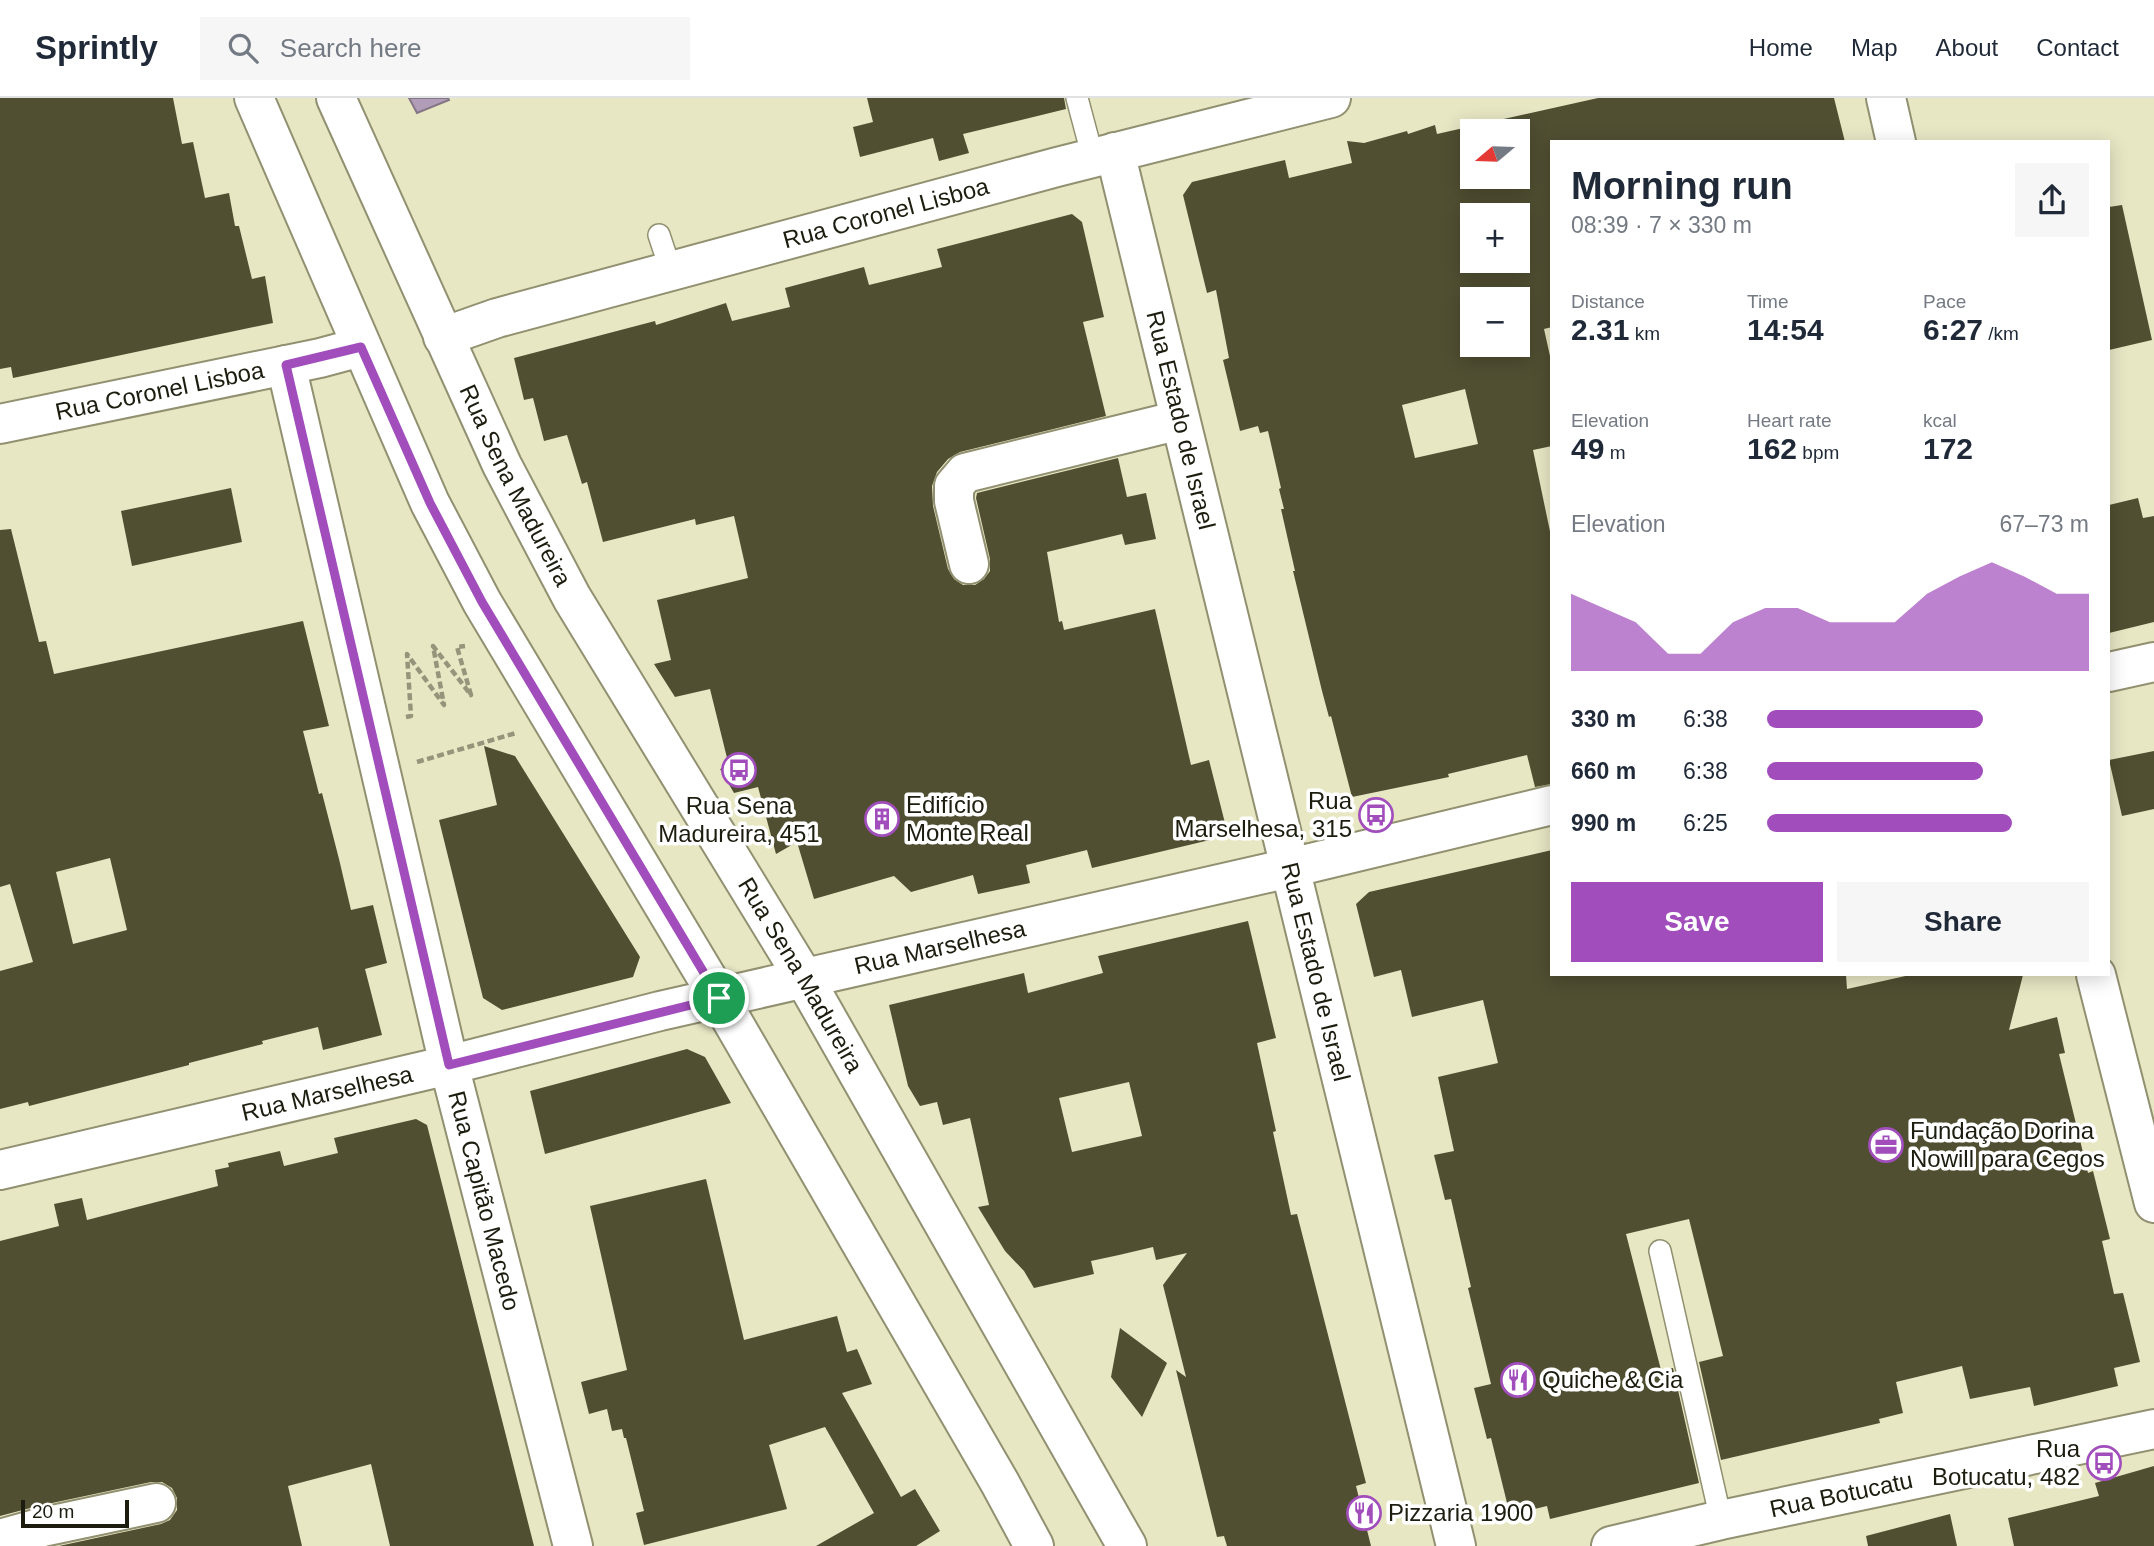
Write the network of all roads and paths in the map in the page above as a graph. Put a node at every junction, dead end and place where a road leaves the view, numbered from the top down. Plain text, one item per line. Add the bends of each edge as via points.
1 (254, 98) edge
2 (336, 98) edge
3 (1077, 98) edge
4 (1331, 98) edge
5 (1886, 98) edge
6 (1896, 140) edge
7 (1104, 155) junction
8 (659, 235) dead end
9 (671, 271) junction
10 (443, 337) junction
11 (361, 347) junction
12 (286, 365) junction
13 (1180, 419) junction
14 (0, 424) edge
15 (969, 564) dead end
16 (467, 645) dead end
17 (2154, 662) edge
18 (2110, 672) edge
19 (402, 718) dead end
20 (518, 732) dead end
21 (413, 763) dead end
22 (1550, 805) edge
23 (1290, 867) junction
24 (2096, 976) edge
25 (804, 978) junction
26 (719, 998) junction
27 (449, 1065) junction
28 (0, 1170) edge
29 (2154, 1203) edge
30 (1660, 1251) dead end
31 (2154, 1429) edge
32 (156, 1503) dead end
33 (1724, 1533) edge
34 (0, 1538) edge
35 (573, 1546) edge
36 (1034, 1546) edge
37 (1127, 1546) edge
38 (1456, 1546) edge
39 (1611, 1546) edge

1 - 11 street
2 - 10 street, Rua Sena Madureira
3 - 7 lane
4 - 7 street, Rua Coronel Lisboa
5 - 6 street
7 - 9 street, Rua Coronel Lisboa
7 - 13 street, Rua Estado de Israel
8 - 9 lane
9 - 10 street, Rua Coronel Lisboa
10 - 25 street, Rua Sena Madureira via 502,466 572,598
11 - 12 street, Rua Coronel Lisboa
11 - 26 street via 430,503 482,602
12 - 14 street, Rua Coronel Lisboa
12 - 27 street, Rua Capitão Macedo
13 - 15 street via 965,473 954,486 954,501
13 - 23 street, Rua Estado de Israel
16 - 19 path via 457,647 471,695 433,646 444,705 407,654 411,716
17 - 18 street
20 - 21 path
22 - 23 street, Rua Marselhesa
23 - 25 street, Rua Marselhesa
23 - 38 street, Rua Estado de Israel
24 - 29 street
25 - 26 street, Rua Marselhesa
25 - 37 street, Rua Sena Madureira
26 - 27 street, Rua Marselhesa
26 - 36 street
27 - 28 street, Rua Marselhesa
27 - 35 street, Rua Capitão Macedo
30 - 33 lane
31 - 33 street, Rua Botucatu
32 - 34 street
33 - 39 street, Rua Botucatu

